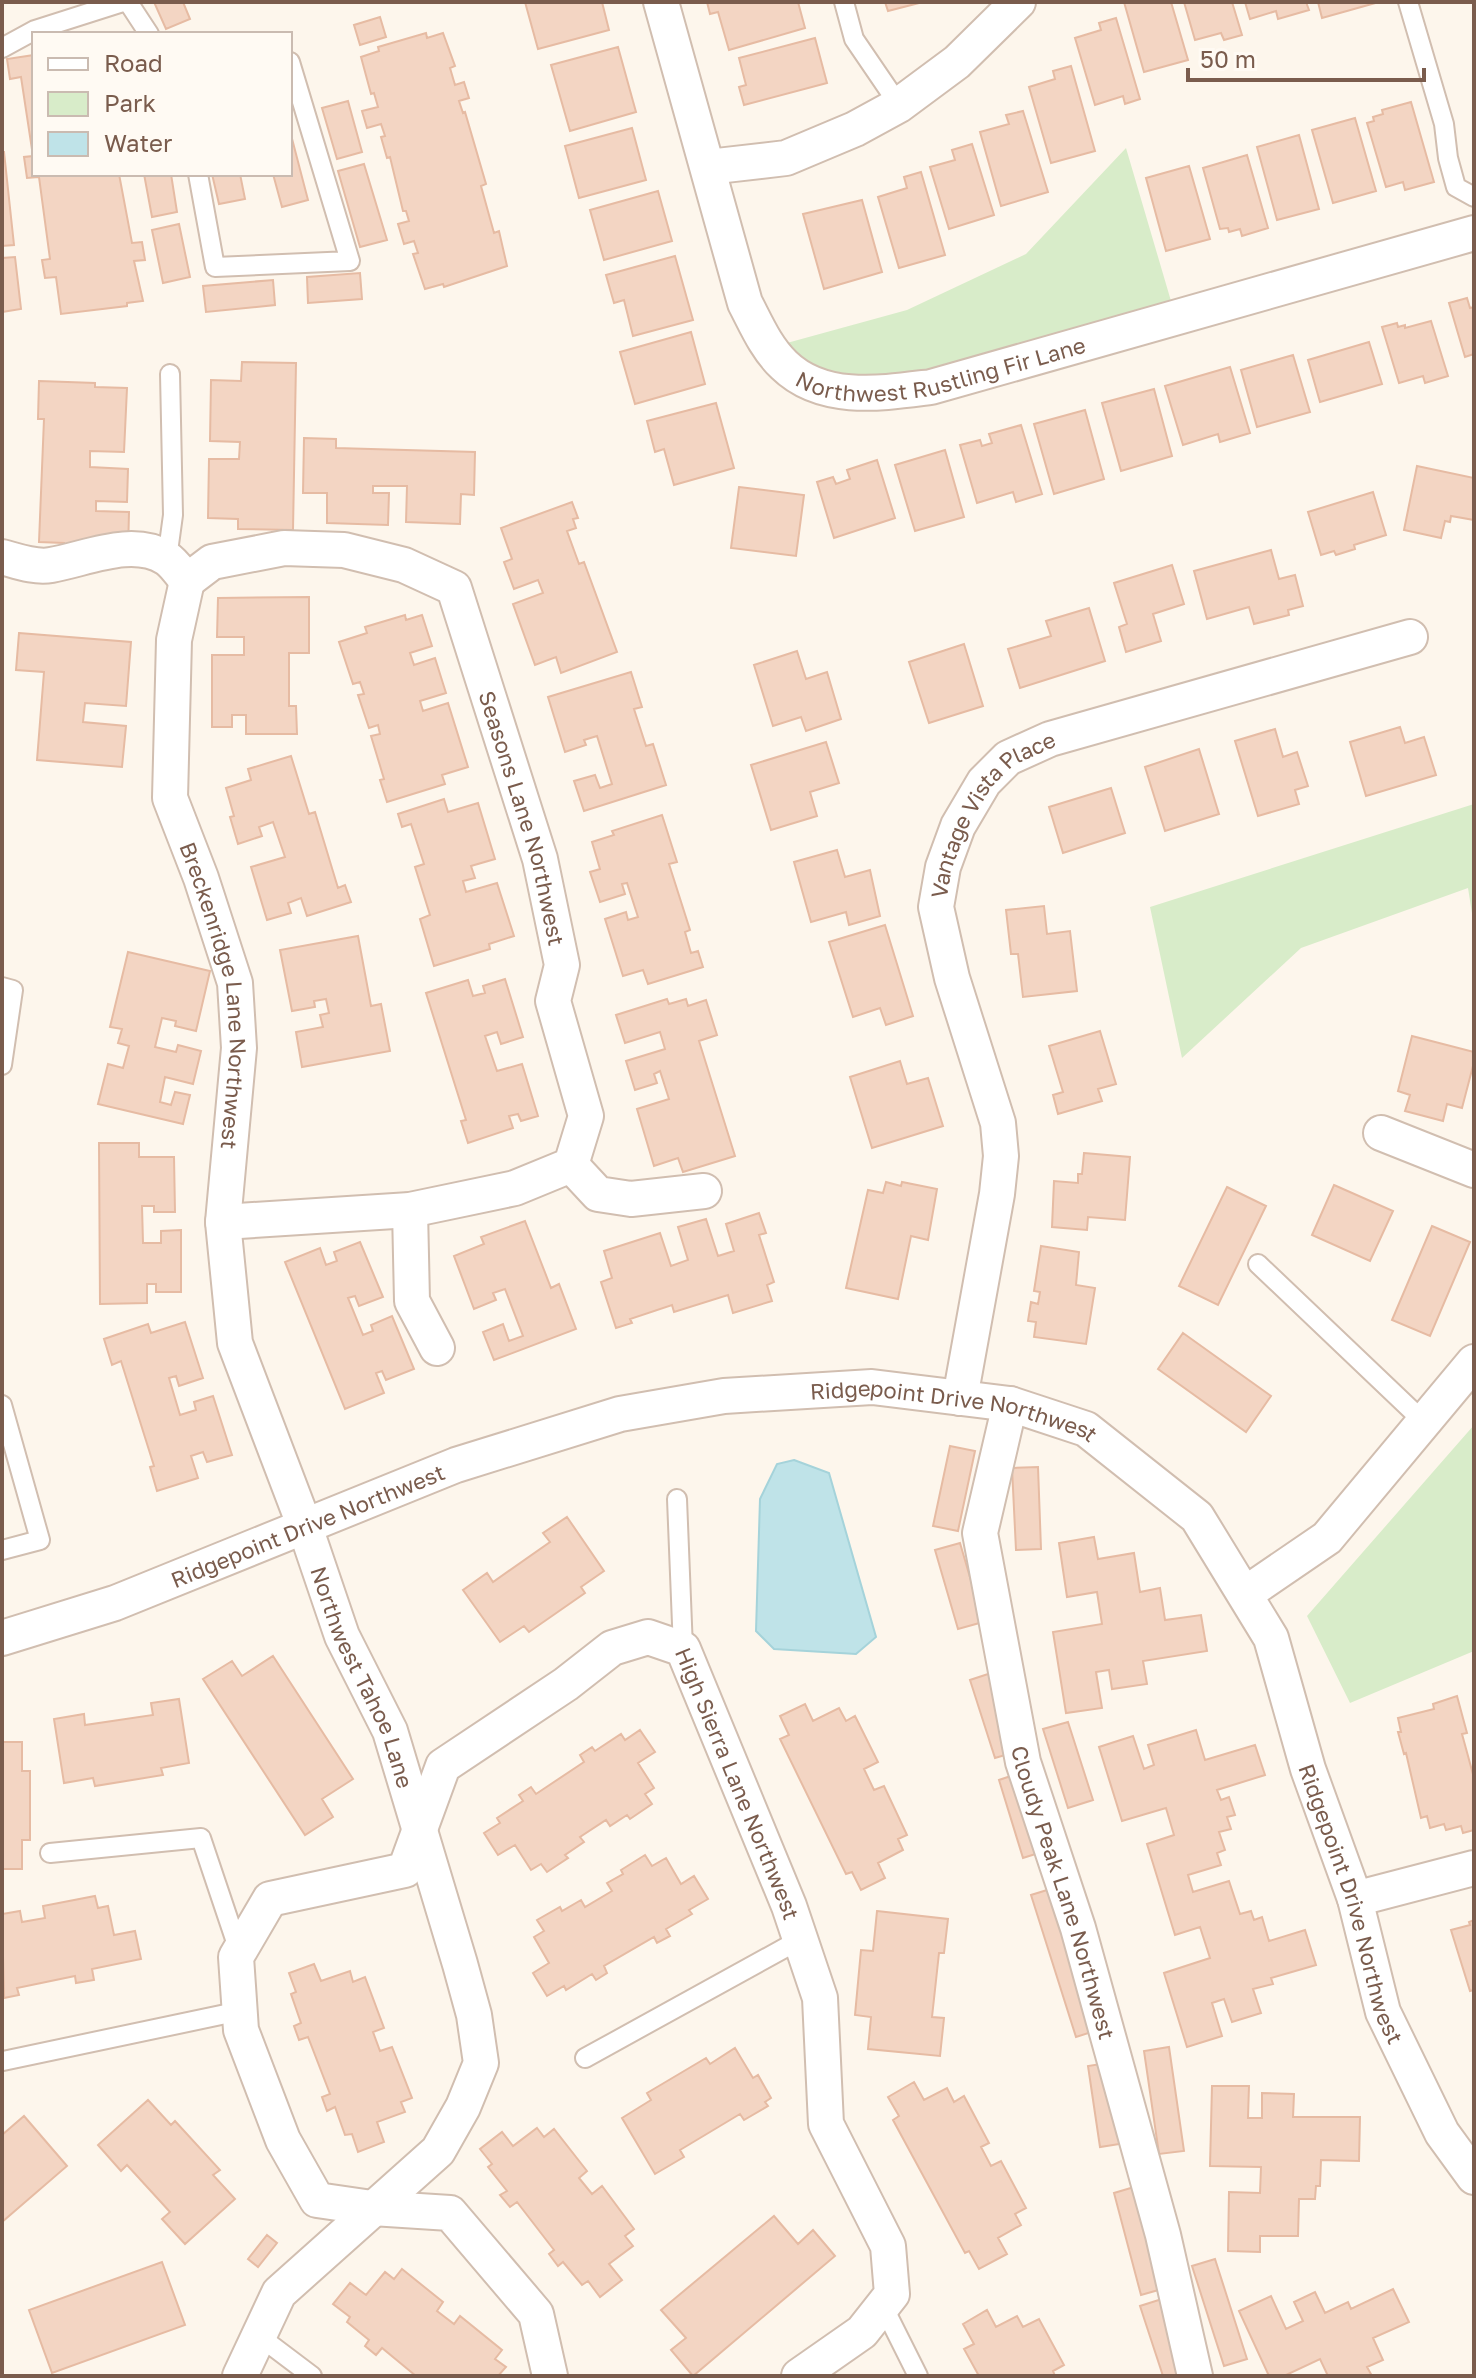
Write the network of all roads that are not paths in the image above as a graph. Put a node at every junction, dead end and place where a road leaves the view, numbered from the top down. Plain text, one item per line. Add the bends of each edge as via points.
1 (126, 2) edge
2 (661, 2) edge
3 (844, 2) edge
4 (1018, 2) edge
5 (1408, 2) edge
6 (148, 32) edge
7 (2, 48) edge
8 (292, 69) edge
9 (899, 105) junction
10 (708, 167) junction
11 (198, 176) edge
12 (1474, 197) edge
13 (1474, 233) edge
14 (170, 374) dead end
15 (2, 557) edge
16 (177, 570) junction
17 (1410, 637) dead end
18 (2, 987) edge
19 (2, 1065) edge
20 (1381, 1133) dead end
21 (571, 1165) junction
22 (1474, 1170) edge
23 (704, 1191) dead end
24 (410, 1210) junction
25 (223, 1222) junction
26 (1258, 1264) dead end
27 (437, 1348) dead end
28 (1474, 1362) edge
29 (960, 1398) junction
30 (1010, 1404) junction
31 (2, 1405) edge
32 (1424, 1422) junction
33 (677, 1499) dead end
34 (305, 1527) junction
35 (2, 1550) edge
36 (1245, 1594) junction
37 (2, 1638) edge
38 (683, 1649) junction
39 (420, 1828) junction
40 (50, 1853) dead end
41 (1474, 1868) edge
42 (1355, 1899) junction
43 (801, 1939) junction
44 (239, 1951) junction
45 (240, 2011) junction
46 (585, 2058) dead end
47 (3, 2061) edge
48 (1474, 2177) edge
49 (372, 2208) junction
50 (883, 2306) junction
51 (259, 2336) junction
52 (240, 2376) edge
53 (312, 2376) edge
54 (550, 2376) edge
55 (799, 2376) edge
56 (918, 2376) edge
57 (1195, 2376) edge

1 - 6 lane
1 - 7 lane via 35,30
2 - 10 street, Northwest Rustling Fir Lane
3 - 9 lane via 854,39
4 - 9 street via 957,62
5 - 12 lane via 1444,124 1456,187
8 - 11 lane via 350,261 215,267
9 - 10 street via 786,158
10 - 13 street, Northwest Rustling Fir Lane via 745,303 767,344 785,367 809,381 868,395 931,387
14 - 16 lane
15 - 16 street via 49,566 140,549
16 - 21 street, Seasons Lane Northwest via 284,548 344,550 404,565 454,588 540,859 562,965 553,1001 586,1116
16 - 25 street, Breckenridge Lane Northwest via 170,798 235,983 239,1048
17 - 29 street, Vantage Vista Place via 1050,739 1008,758 984,782 958,826 936,907 952,978 998,1123 1001,1156
18 - 19 lane via 13,990
20 - 22 street
21 - 23 street via 598,1194 631,1199
21 - 24 street via 515,1188
24 - 25 street
24 - 27 street via 412,1301
25 - 34 street, Breckenridge Lane Northwest via 235,1343
26 - 32 lane
28 - 32 street
29 - 30 street, Ridgepoint Drive Northwest
29 - 34 street, Ridgepoint Drive Northwest via 872,1387 724,1396 620,1414 456,1465
30 - 36 street, Ridgepoint Drive Northwest via 1086,1429 1197,1517
30 - 57 street, Cloudy Peak Lane Northwest via 980,1533 1023,1762 1082,1943 1163,2235
31 - 35 lane via 40,1540
32 - 36 street via 1327,1538
33 - 38 lane
34 - 37 street, Ridgepoint Drive Northwest via 115,1603
34 - 39 street, Northwest Tahoe Lane via 342,1636 390,1731
36 - 42 street, Ridgepoint Drive Northwest via 1271,1638 1308,1769
38 - 39 street, High Sierra Lane Northwest via 648,1637 612,1648 443,1766
38 - 43 street, High Sierra Lane Northwest
39 - 44 street, High Sierra Lane Northwest via 405,1870 270,1899
39 - 49 street via 470,2002 481,2063 438,2151
40 - 44 lane via 201,1838
41 - 42 street
42 - 48 street, Ridgepoint Drive Northwest via 1383,2012 1442,2133
43 - 46 lane
43 - 50 street, High Sierra Lane Northwest via 820,1998 826,2124 888,2246 892,2294
44 - 45 street
45 - 47 lane
45 - 49 street via 241,2030 283,2140 317,2200
49 - 51 street via 279,2293
49 - 54 street via 450,2213 536,2314
50 - 55 street via 862,2332
50 - 56 lane
51 - 52 street
51 - 53 lane

